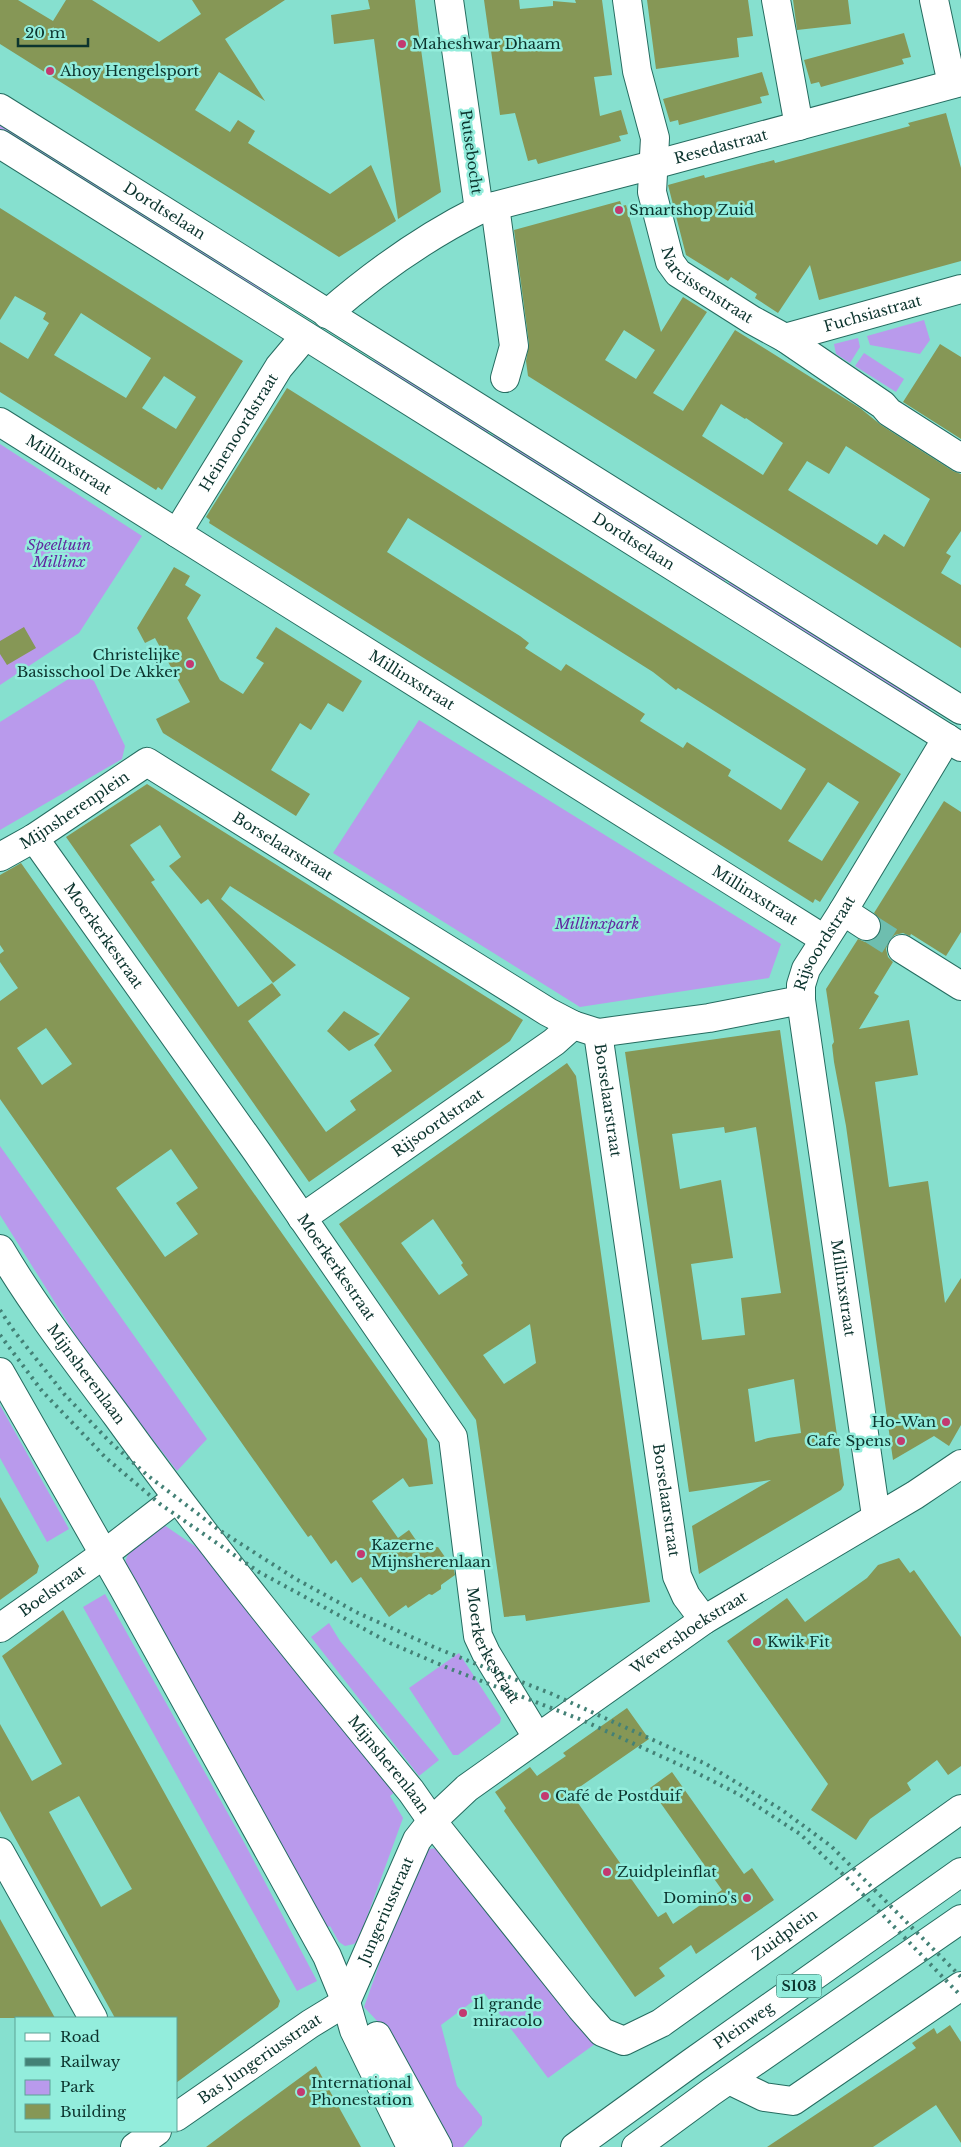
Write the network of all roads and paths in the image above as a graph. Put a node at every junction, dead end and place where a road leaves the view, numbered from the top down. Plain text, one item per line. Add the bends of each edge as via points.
1 (449, 0) edge
2 (627, 0) edge
3 (776, 0) edge
4 (934, 0) edge
5 (957, 83) edge
6 (0, 108) edge
7 (799, 126) junction
8 (0, 144) edge
9 (653, 165) junction
10 (487, 208) junction
11 (961, 289) edge
12 (327, 314) junction
13 (305, 336) junction
14 (785, 338) junction
15 (505, 378) dead end
16 (0, 422) edge
17 (961, 458) edge
18 (177, 533) junction
19 (961, 710) edge
20 (954, 743) edge
21 (148, 762) joint
22 (34, 838) junction
23 (0, 857) edge
24 (843, 911) junction
25 (866, 926) tunnel mouth
26 (824, 939) junction
27 (902, 949) tunnel mouth
28 (961, 986) edge
29 (801, 1000) junction
30 (585, 1029) junction
31 (302, 1218) junction
32 (0, 1249) edge
33 (0, 1372) edge
34 (961, 1464) edge
35 (177, 1498) junction
36 (876, 1516) junction
37 (103, 1555) junction
38 (704, 1620) junction
39 (0, 1628) edge
40 (537, 1737) junction
41 (961, 1809) edge
42 (432, 1821) junction
43 (0, 1852) edge
44 (961, 1872) edge
45 (961, 1919) edge
46 (961, 1986) edge
47 (346, 2002) junction
48 (92, 2017) edge
49 (602, 2032) joint
50 (730, 2080) junction
51 (178, 2116) edge
52 (155, 2132) edge
53 (135, 2147) edge
54 (411, 2147) edge
55 (438, 2147) edge
56 (576, 2147) edge
57 (636, 2147) edge

1 - 10 street, Putsebocht
2 - 9 street, Narcissenstraat via 638,71 656,138
3 - 7 street
4 - 5 street
5 - 7 street, Resedastraat
6 - 12 street, Dordtselaan
7 - 9 street, Resedastraat
8 - 13 street, Dordtselaan
9 - 10 street, Resedastraat
9 - 14 street, Narcissenstraat via 652,192 670,262 678,273
10 - 12 street, Putsebocht via 452,224 360,286
10 - 15 street, Putsebocht via 514,346
11 - 14 street, Fuchsiastraat
12 - 13 street
12 - 19 street, Dordtselaan
13 - 18 street, Heinenoordstraat via 279,367
13 - 20 street, Dordtselaan
14 - 17 street, Narcissenstraat via 889,412
16 - 18 street, Millinxstraat
18 - 26 street, Millinxstraat
20 - 24 street, Rijsoordstraat
21 - 22 street, Mijnsherenplein
21 - 30 street, Borselaarstraat via 548,1012
22 - 23 street, Mijnsherenplein
22 - 31 street, Moerkerkestraat
24 - 25 street
24 - 26 street, Rijsoordstraat
26 - 29 street, Rijsoordstraat via 806,969
27 - 28 street
29 - 30 street, Rijsoordstraat via 709,1018
29 - 36 street, Millinxstraat
30 - 31 street, Rijsoordstraat via 554,1042
30 - 38 street, Borselaarstraat via 677,1576 686,1596
31 - 40 street, Moerkerkestraat via 454,1437 478,1636
32 - 35 street, Mijnsherenlaan via 23,1288
33 - 37 street
34 - 36 street, Wevershoekstraat
35 - 37 street
35 - 42 street, Mijnsherenlaan
36 - 38 street, Wevershoekstraat
37 - 39 street, Boelstraat
37 - 47 street via 327,1956
38 - 40 street, Wevershoekstraat
40 - 42 street, Wevershoekstraat via 467,1788
41 - 49 street, Zuidplein via 661,2023 624,2041
42 - 47 street, Jungeriusstraat via 417,1840
42 - 49 street, Mijnsherenlaan
43 - 48 street
44 - 56 street, Pleinweg / S103
45 - 50 street, S103
46 - 50 street via 793,2100 764,2096
47 - 51 street, Bas Jungeriusstraat
47 - 54 street via 354,2030
47 - 55 street via 368,2020
50 - 57 street, S103
52 - 53 street

